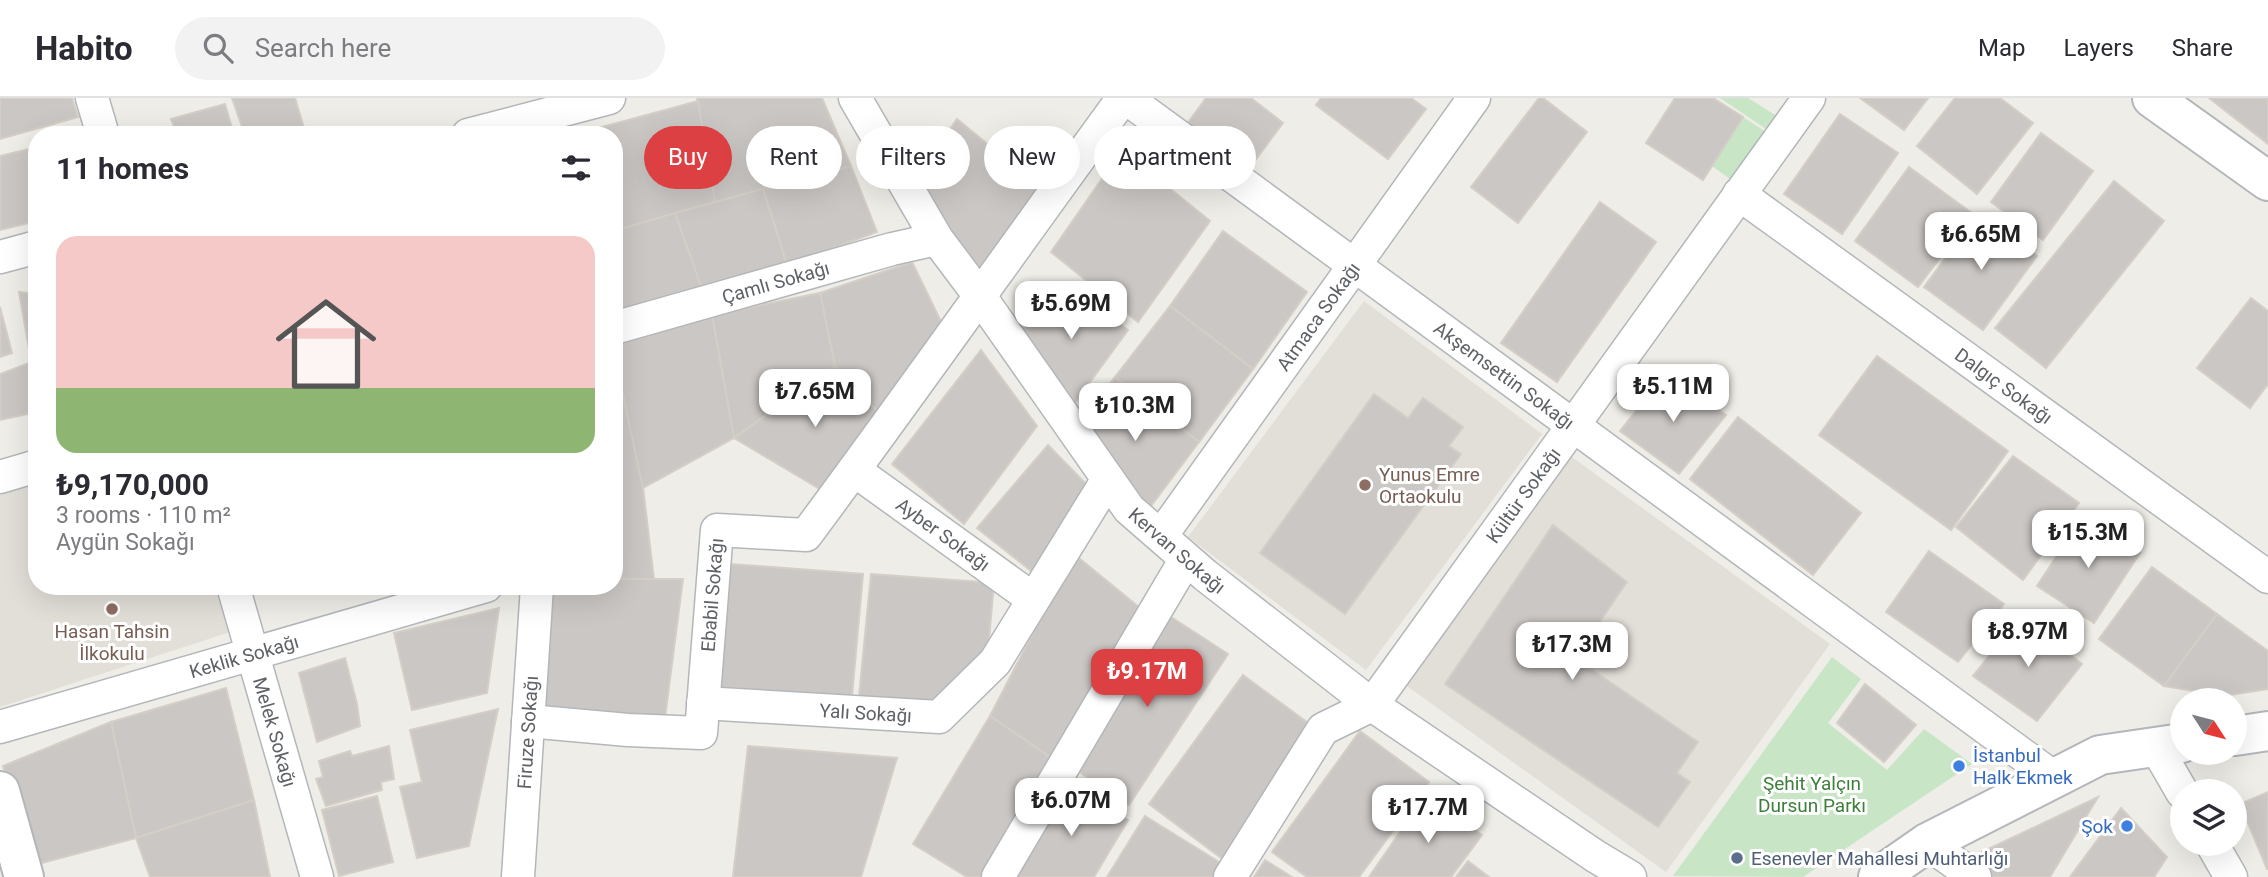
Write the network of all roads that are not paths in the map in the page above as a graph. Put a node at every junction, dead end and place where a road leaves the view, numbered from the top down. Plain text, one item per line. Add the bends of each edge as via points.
1 (92, 98) edge
2 (609, 98) edge
3 (855, 98) edge
4 (1125, 98) edge
5 (1474, 98) edge
6 (1808, 98) edge
7 (2162, 101) edge
8 (509, 119) edge
9 (100, 126) edge
10 (491, 126) edge
11 (2268, 181) edge
12 (1739, 194) junction
13 (937, 239) junction
14 (28, 249) edge
15 (0, 257) edge
16 (1353, 265) junction
17 (979, 295) junction
18 (623, 325) edge
19 (1572, 425) junction
20 (28, 469) edge
21 (854, 470) junction
22 (0, 477) edge
23 (1108, 479) junction
24 (1161, 536) junction
25 (1186, 559) junction
26 (2268, 578) edge
27 (236, 595) edge
28 (456, 595) edge
29 (536, 595) edge
30 (1033, 599) junction
31 (253, 655) junction
32 (703, 703) junction
33 (1372, 705) junction
34 (528, 721) junction
35 (0, 727) edge
36 (2268, 731) edge
37 (2247, 734) edge
38 (2169, 745) edge
39 (2053, 777) junction
40 (2178, 779) edge
41 (0, 791) edge
42 (1927, 843) junction
43 (2219, 856) edge
44 (24, 877) edge
45 (317, 877) edge
46 (517, 877) edge
47 (998, 877) edge
48 (1230, 877) edge
49 (1630, 877) edge
50 (1878, 877) edge
51 (1975, 877) edge
52 (2231, 877) edge

1 - 9 street
2 - 8 street
3 - 13 street, Kervan Sokağı
4 - 16 street, Akşemsettin Sokağı
4 - 17 street, Ebabil Sokağı
5 - 16 street, Atmaca Sokağı
6 - 12 street, Kültür Sokağı
7 - 11 main road
8 - 10 street
12 - 19 street, Kültür Sokağı
12 - 26 street, Dalgıç Sokağı
13 - 17 street, Kervan Sokağı
13 - 18 street, Çamlı Sokağı
14 - 15 street
16 - 19 street, Akşemsettin Sokağı
16 - 24 street, Atmaca Sokağı
17 - 21 street, Ebabil Sokağı
17 - 23 street, Kervan Sokağı
19 - 33 street, Kültür Sokağı
19 - 39 street, Akşemsettin Sokağı
20 - 22 street
21 - 30 street, Ayber Sokağı
21 - 32 street, Ebabil Sokağı via 806,535 717,530
23 - 24 street, Kervan Sokağı via 1129,509
23 - 30 street, Yalı Sokağı
24 - 25 street, Kervan Sokağı
25 - 33 street, Kervan Sokağı
25 - 47 street
27 - 31 street, Melek Sokağı
28 - 31 street, Keklik Sokağı
29 - 34 street, Firuze Sokağı
30 - 32 street, Yalı Sokağı via 995,662 939,717
31 - 35 street, Keklik Sokağı
31 - 45 street, Melek Sokağı
32 - 34 street via 701,733
33 - 48 street, Kültür Sokağı via 1323,729
33 - 49 street, Kervan Sokağı
34 - 46 street, Firuze Sokağı
36 - 37 main road
38 - 39 main road via 2100,755
38 - 40 street
39 - 42 main road
41 - 44 main road
42 - 50 main road
42 - 51 street
43 - 52 street

